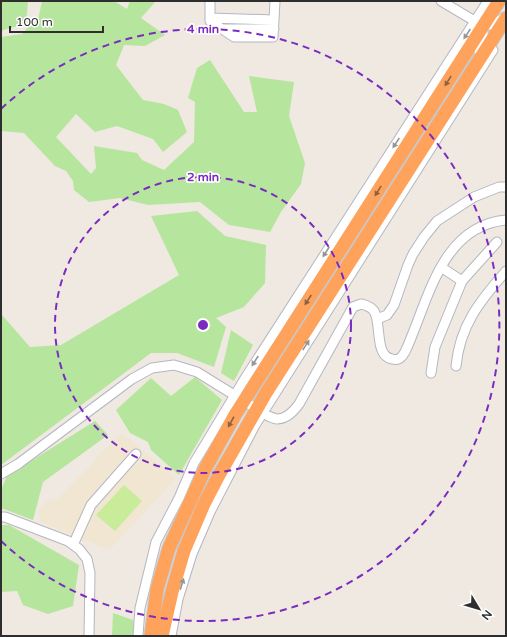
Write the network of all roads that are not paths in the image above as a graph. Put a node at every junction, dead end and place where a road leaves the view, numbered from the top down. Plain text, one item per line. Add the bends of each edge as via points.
1 (210, 1) edge
2 (275, 1) edge
3 (441, 1) edge
4 (488, 1) edge
5 (499, 1) edge
6 (506, 17) edge
7 (210, 18) junction
8 (479, 24) junction
9 (274, 25) junction
10 (506, 30) edge
11 (480, 51) joint
12 (434, 130) junction
13 (506, 187) edge
14 (504, 218) edge
15 (497, 242) dead end
16 (441, 267) junction
17 (506, 271) edge
18 (462, 281) junction
19 (377, 319) junction
20 (456, 366) dead end
21 (431, 373) dead end
22 (239, 398) junction
23 (260, 411) junction
24 (136, 454) dead end
25 (1, 474) edge
26 (1, 517) edge
27 (73, 544) junction
28 (89, 636) edge
29 (138, 636) edge
30 (151, 636) edge
31 (162, 636) edge
32 (171, 636) edge

1 - 7 street
2 - 9 street
3 - 8 street
4 - 8 street
5 - 8 highway
6 - 8 street via 494,24
6 - 12 highway
7 - 9 street
7 - 9 street via 210,21 234,37 274,37
8 - 11 street via 483,38
8 -> 22 highway
23 -> 10 street
11 - 12 highway via 449,100
12 - 23 highway via 266,393
13 - 19 street via 499,187 474,197 437,221 413,254 394,305 387,315
14 - 16 street via 483,225 465,237 447,256
15 - 18 street
16 - 18 street
16 - 19 street via 409,344 400,358 393,360 384,353
17 - 20 street via 483,298 466,325 457,353
18 - 21 street via 435,347
19 - 23 street via 374,311 368,306 361,304 353,307 293,411 277,419
22 - 23 street
22 - 25 street via 198,372 174,365 152,368 132,379
22 - 29 street via 194,463 156,542 140,608
22 -> 30 highway via 169,548 157,589
23 - 31 highway via 204,504 184,551
32 -> 23 street via 178,599 192,554
24 - 27 street via 91,505
26 - 27 street via 5,516
27 - 28 street via 87,559 90,573

